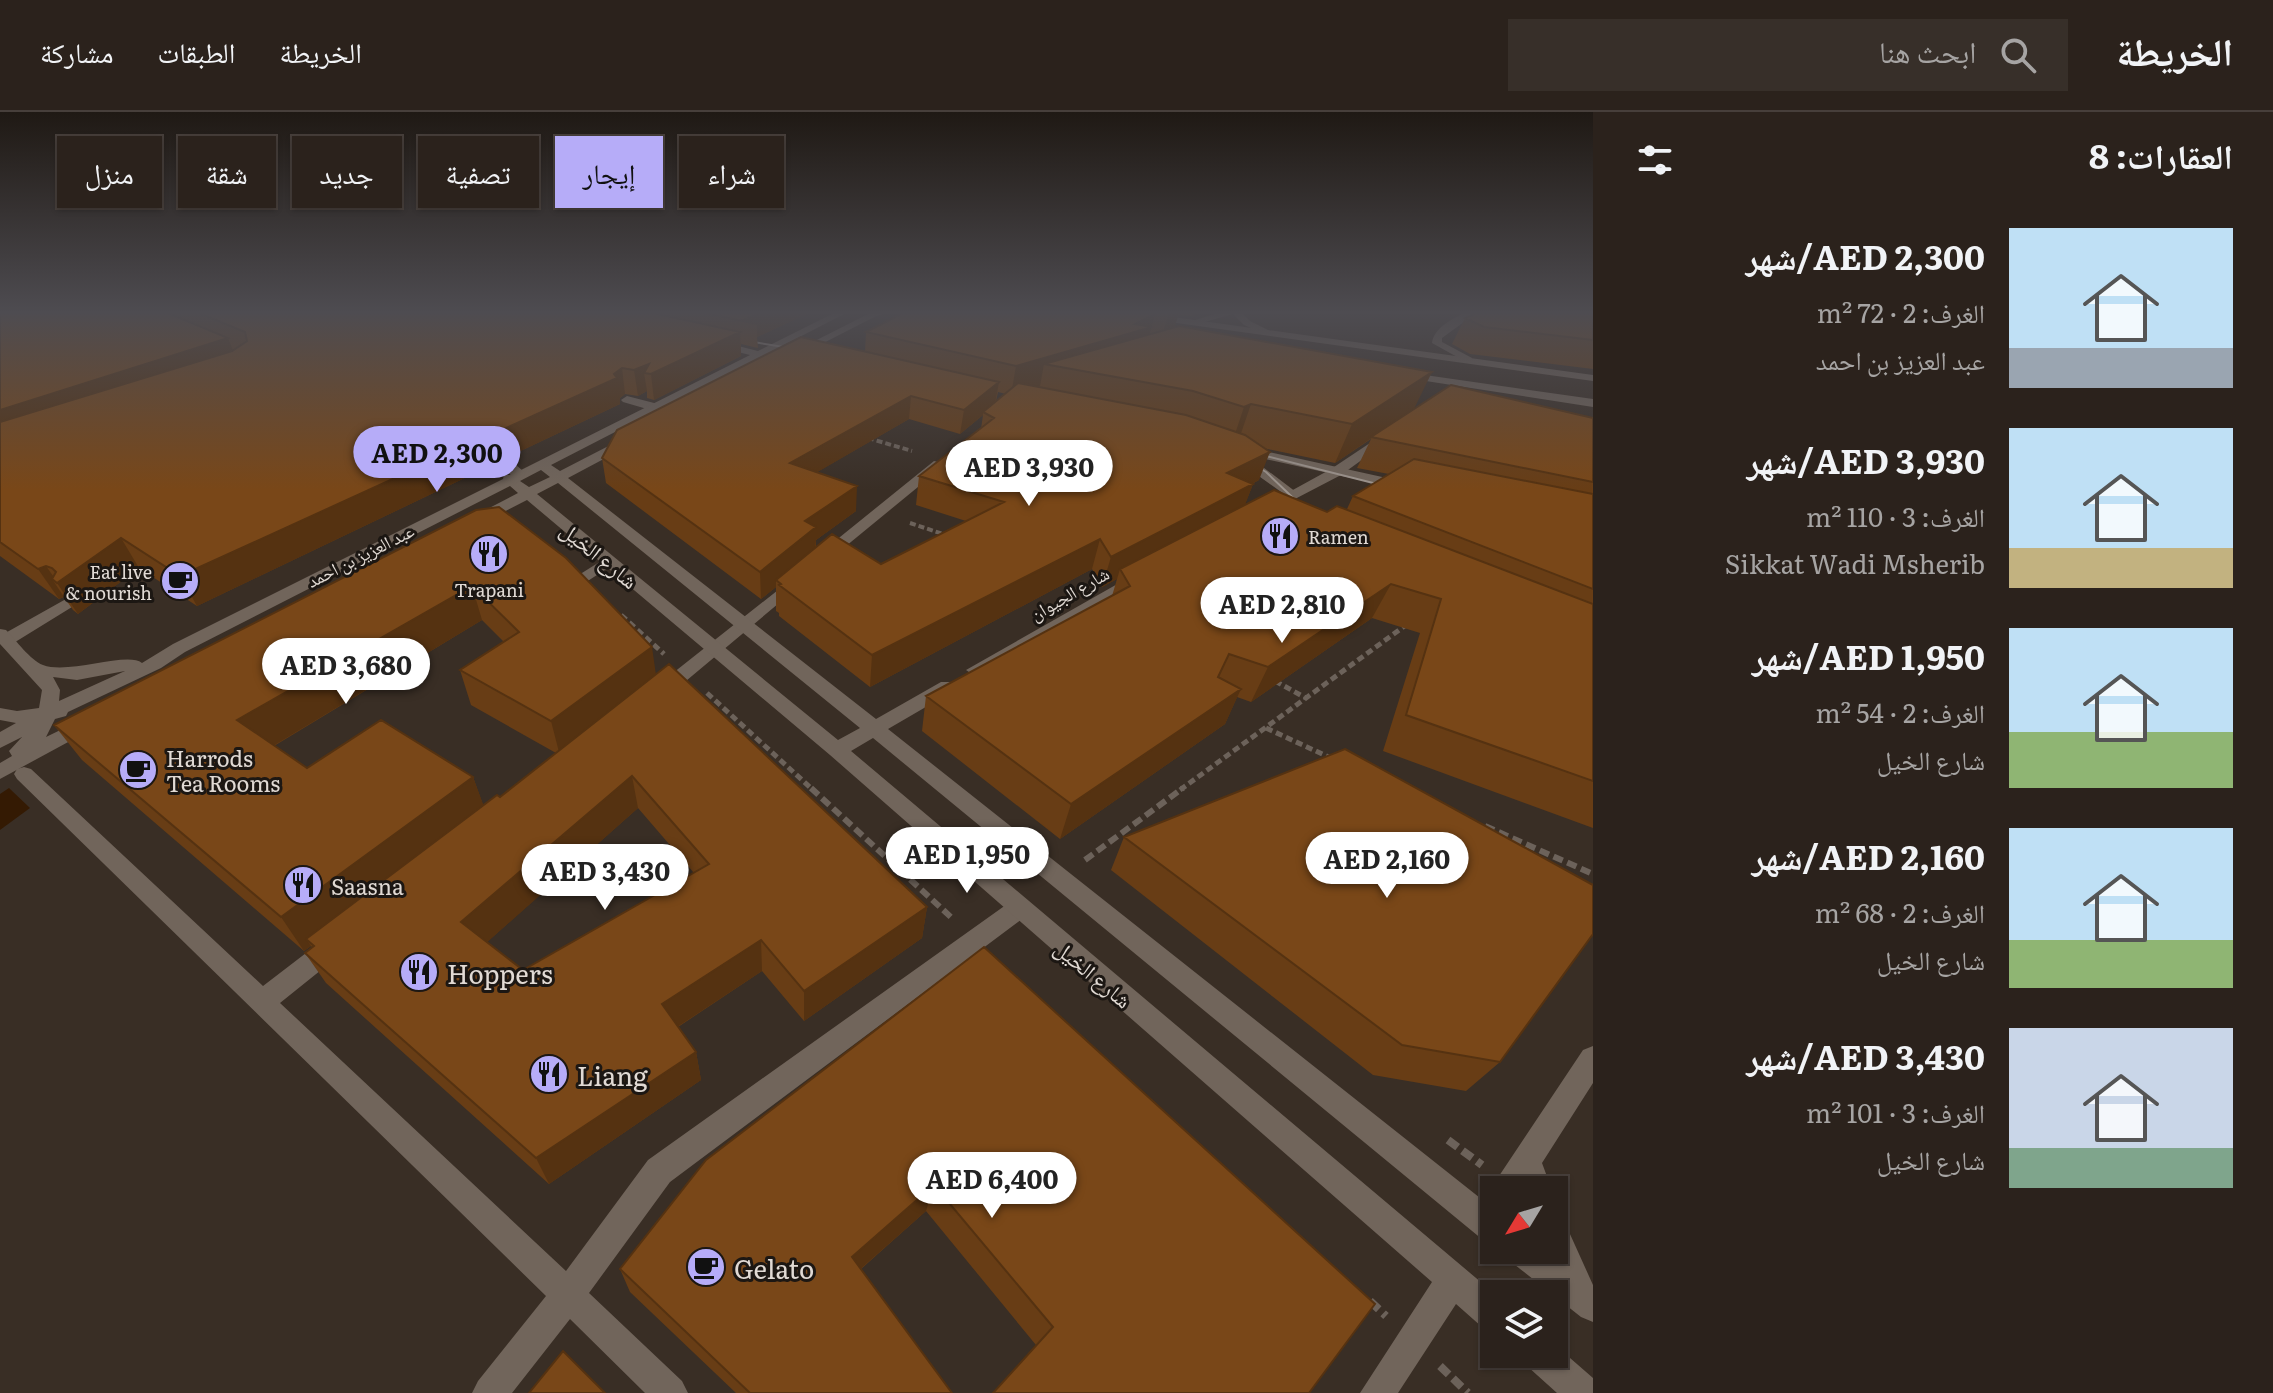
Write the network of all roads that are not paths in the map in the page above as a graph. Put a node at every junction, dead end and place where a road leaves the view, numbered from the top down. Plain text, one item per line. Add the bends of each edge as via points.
1 (725, 371) edge
2 (768, 371) edge
3 (1543, 371) edge
4 (1399, 374) edge
5 (1593, 378) edge
6 (1492, 388) junction
7 (1446, 397) edge
8 (627, 400) edge
9 (705, 400) edge
10 (1593, 403) edge
11 (654, 407) junction
12 (1397, 430) edge
13 (639, 436) edge
14 (949, 455) edge
15 (541, 463) junction
16 (1336, 472) junction
17 (514, 477) junction
18 (559, 478) junction
19 (1427, 491) edge
20 (1291, 495) junction
21 (1243, 521) edge
22 (459, 530) edge
23 (609, 561) junction
24 (1152, 570) edge
25 (577, 581) edge
26 (66, 604) edge
27 (745, 624) junction
28 (3, 637) edge
29 (179, 648) junction
30 (716, 649) junction
31 (34, 670) junction
32 (127, 699) edge
33 (648, 702) edge
34 (105, 713) edge
35 (0, 714) edge
36 (48, 714) junction
37 (875, 728) junction
38 (0, 741) edge
39 (837, 750) junction
40 (8, 770) edge
41 (1018, 909) junction
42 (350, 933) edge
43 (263, 1001) dead end
44 (1593, 1059) edge
45 (1532, 1176) edge
46 (1480, 1211) edge
47 (1568, 1262) edge
48 (1540, 1264) edge
49 (1453, 1279) junction
50 (568, 1295) junction
51 (1586, 1299) edge
52 (1480, 1303) edge
53 (1555, 1368) edge
54 (490, 1393) edge
55 (670, 1393) edge
56 (1378, 1393) edge
57 (1584, 1393) edge

1 - 11 street, عبد العزيز بن احمد
2 - 9 street
3 - 5 street
4 - 6 street
6 - 7 street
6 - 10 street
8 - 11 street
11 - 15 street, عبد العزيز بن احمد
12 - 16 street
13 - 18 street, عبد العزيز بن احمد
14 - 27 street
15 - 17 street, عبد العزيز بن احمد
15 - 18 street, شارع الخيل
16 - 19 street
16 - 20 street
16 - 20 street via 1225,449
17 - 18 street, عبد العزيز بن احمد
17 - 22 street, عبد العزيز بن احمد
17 - 23 street, شارع الخيل
17 - 29 street, عبد العزيز بن احمد
18 - 27 street, شارع الخيل
20 - 21 street via 1276,510
23 - 25 street
23 - 30 street, شارع الخيل
24 - 37 street, شارع الجيوان
26 - 28 street
27 - 30 street
27 - 37 street, شارع الخيل
28 - 31 street
29 - 31 street via 102,671
29 - 36 street, عبد العزيز بن احمد
30 - 33 street
30 - 39 street, شارع الخيل
31 - 36 street via 51,690
32 - 36 street
34 - 40 street
35 - 36 street
36 - 38 street, عبد العزيز بن احمد
36 - 40 street, عبد العزيز بن احمد
37 - 39 street, شارع الجيوان
37 - 46 street, شارع الخيل
39 - 41 street, شارع الخيل
40 - 50 street
41 - 49 street, شارع الخيل
41 - 50 street via 659,1171
42 - 43 street
44 - 45 street
47 - 51 street
48 - 51 street
49 - 52 street, شارع الخيل
49 - 56 street
50 - 54 street
50 - 55 street
53 - 57 street

